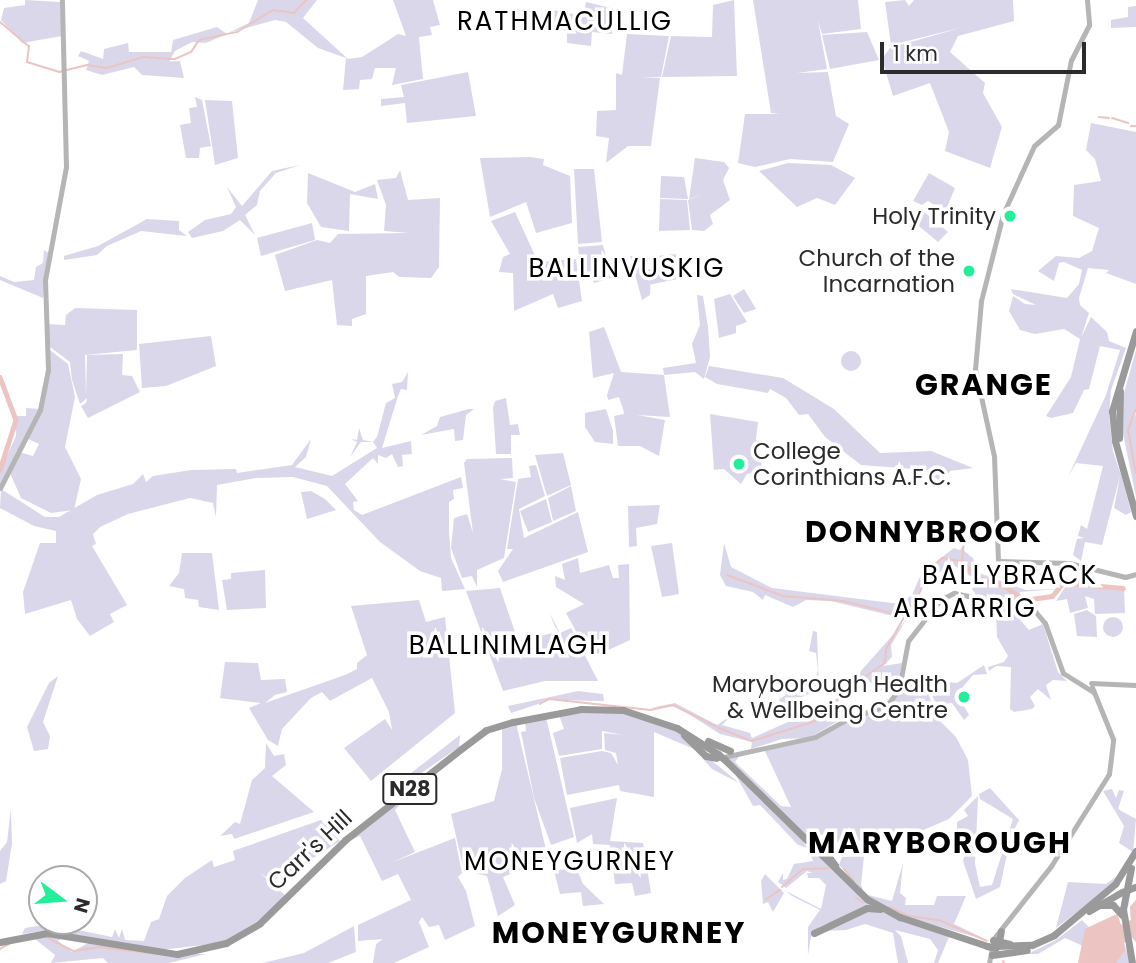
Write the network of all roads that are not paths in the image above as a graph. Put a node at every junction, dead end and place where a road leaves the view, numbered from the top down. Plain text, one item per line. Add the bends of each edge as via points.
1 (62, 0) edge
2 (1087, 0) edge
3 (1136, 331) edge
4 (1136, 340) edge
5 (0, 488) edge
6 (1131, 492) junction
7 (1136, 503) edge
8 (1136, 516) edge
9 (1136, 522) edge
10 (999, 552) junction
11 (1007, 562) junction
12 (1136, 574) edge
13 (1136, 685) edge
14 (1089, 686) junction
15 (646, 716) junction
16 (729, 755) junction
17 (824, 847) dead end
18 (1136, 853) edge
19 (1136, 864) edge
20 (849, 883) junction
21 (1135, 884) edge
22 (1122, 891) junction
23 (884, 910) junction
24 (1088, 912) junction
25 (1078, 916) junction
26 (1125, 924) junction
27 (1001, 931) joint
28 (814, 933) dead end
29 (0, 942) edge
30 (992, 948) junction
31 (1134, 963) edge

1 - 5 main road via 65,177 45,280 48,370 40,410
2 - 10 main road via 1089,25 1070,60 1058,125 1034,146 1003,214 981,301 975,370 994,456
3 - 6 highway via 1112,411
4 - 6 highway via 1118,409 1120,445
6 - 7 highway
6 - 8 highway
6 - 9 highway
10 - 11 main road
10 - 11 main road via 998,561
11 - 12 main road via 1073,563 1125,577
13 - 14 main road
14 - 16 main road via 1061,670 1045,623 1034,610 954,593 940,600 908,641 899,689 888,704 816,737
14 - 27 main road via 1113,739 1110,772 1051,866
15 - 16 highway, N28
15 - 16 highway, N28, bridge via 686,732 717,756
15 - 29 highway, Carr's Hill / N28 via 581,709 486,730 345,840 260,923 213,948 167,954 47,933
16 - 20 highway, N28
17 - 20 highway, N28
18 - 25 highway, N28 via 1119,879
18 - 26 highway via 1125,894
19 - 21 highway
20 - 23 highway, N28
21 - 22 highway, N28, bridge
21 - 26 highway
22 - 24 highway, N28
22 - 25 highway, N28
23 - 28 highway via 867,908
23 - 30 highway, N28
24 - 26 highway via 1113,905
24 - 30 highway, N28 via 1050,941 1024,949
25 - 30 highway, N28 via 1032,945
26 - 31 highway
27 - 30 highway

